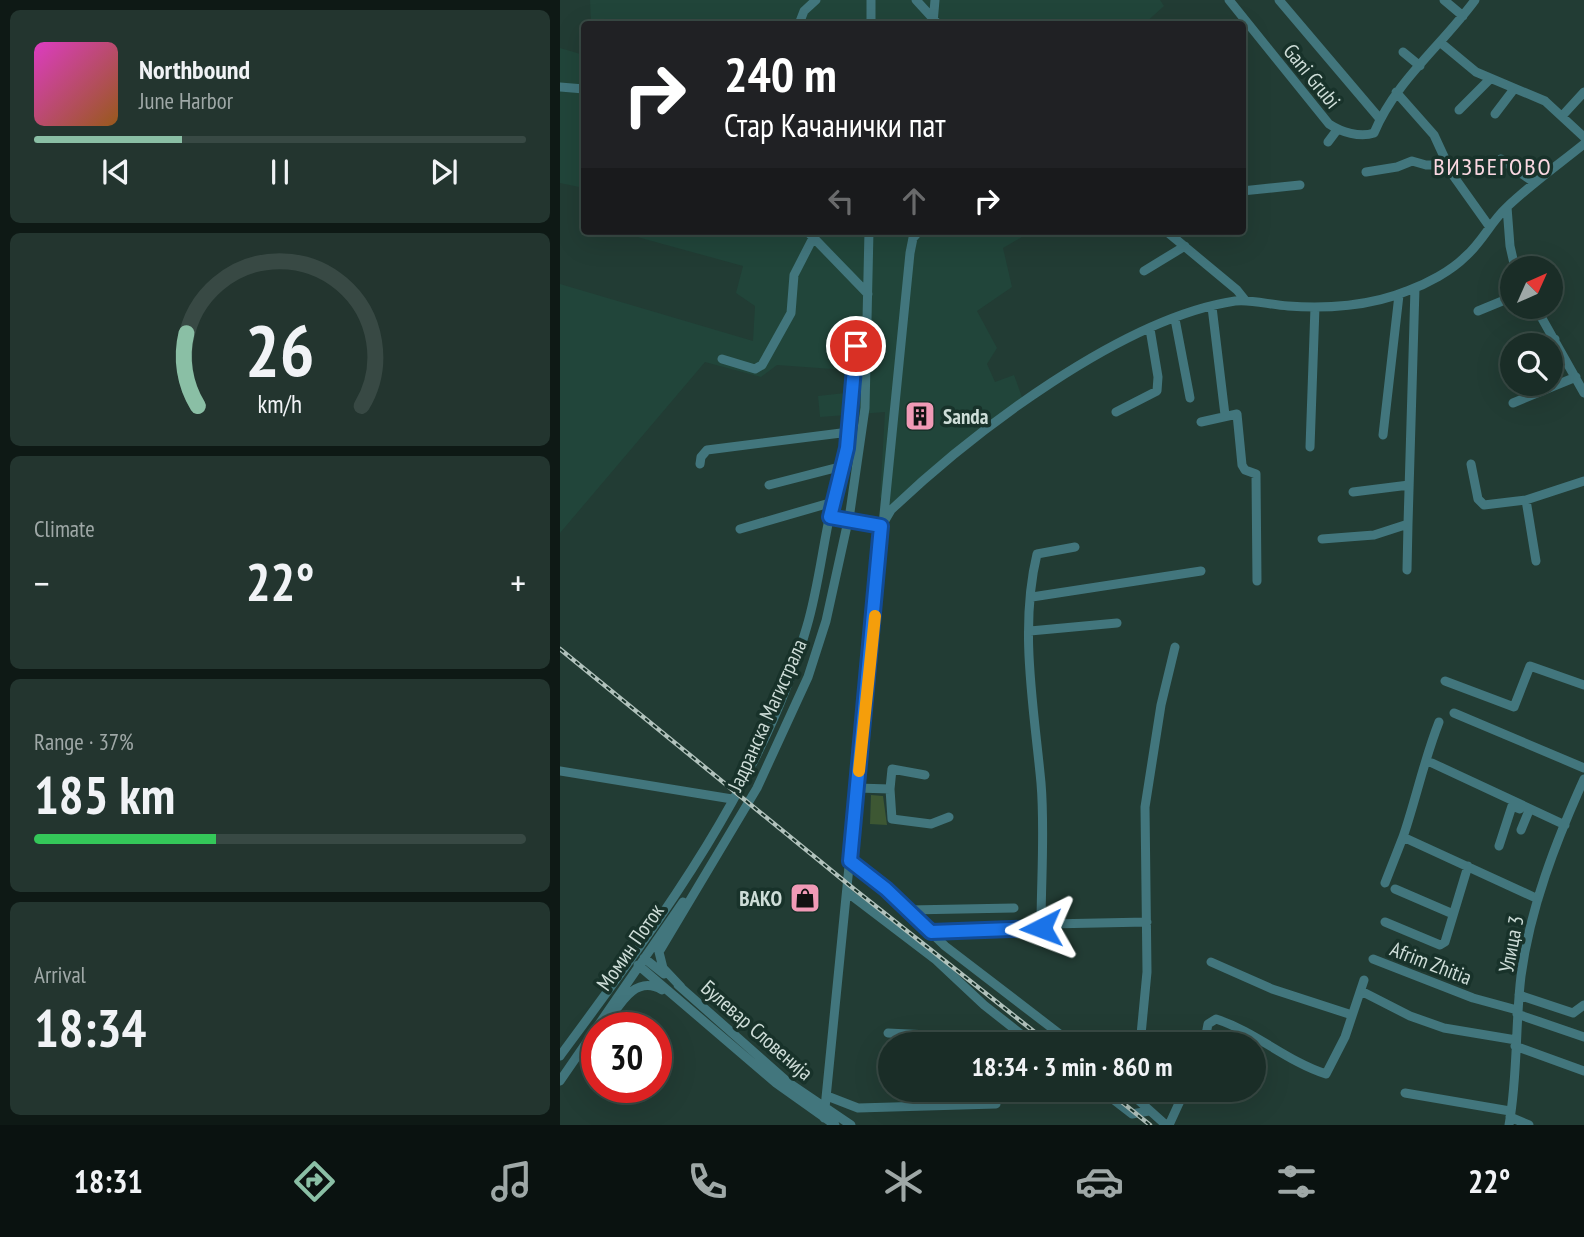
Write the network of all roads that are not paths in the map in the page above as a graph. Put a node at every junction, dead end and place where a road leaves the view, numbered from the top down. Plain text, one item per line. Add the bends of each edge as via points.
1 (816, 0) edge
2 (871, 0) edge
3 (916, 0) edge
4 (935, 0) edge
5 (1229, 0) edge
6 (1279, 0) edge
7 (1444, 0) edge
8 (1475, 0) edge
9 (1463, 16) junction
10 (800, 21) edge
11 (871, 21) edge
12 (933, 21) edge
13 (935, 21) edge
14 (1246, 21) edge
15 (1246, 21) edge
16 (1441, 43) junction
17 (1404, 52) dead end
18 (1420, 66) junction
19 (1490, 79) junction
20 (560, 87) edge
21 (581, 89) edge
22 (1514, 89) junction
23 (1396, 92) junction
24 (1584, 92) edge
25 (1459, 110) dead end
26 (1495, 114) dead end
27 (1563, 115) junction
28 (1380, 119) junction
29 (1337, 130) junction
30 (1584, 137) edge
31 (1328, 142) dead end
32 (1584, 144) edge
33 (1501, 159) dead end
34 (1447, 165) junction
35 (1366, 172) dead end
36 (1300, 184) dead end
37 (1535, 184) junction
38 (1246, 191) edge
39 (1507, 206) junction
40 (1489, 226) junction
41 (810, 235) edge
42 (869, 235) edge
43 (916, 235) edge
44 (1171, 235) edge
45 (1185, 246) junction
46 (1512, 256) edge
47 (1144, 271) dead end
48 (1415, 288) junction
49 (867, 294) junction
50 (1399, 295) junction
51 (1245, 300) junction
52 (1500, 302) edge
53 (1212, 307) junction
54 (1315, 307) junction
55 (1478, 311) dead end
56 (1175, 319) junction
57 (867, 324) junction
58 (1150, 329) junction
59 (1563, 353) edge
60 (722, 359) dead end
61 (1576, 377) junction
62 (1584, 393) edge
63 (1190, 398) dead end
64 (1513, 403) dead end
65 (1116, 412) dead end
66 (1225, 415) junction
67 (1201, 422) dead end
68 (849, 432) junction
69 (1382, 435) dead end
70 (1310, 447) dead end
71 (700, 464) dead end
72 (1471, 464) dead end
73 (843, 466) junction
74 (1584, 481) edge
75 (769, 485) dead end
76 (1409, 485) junction
77 (1353, 492) dead end
78 (1526, 500) junction
79 (832, 502) junction
80 (830, 517) junction
81 (1408, 524) junction
82 (881, 526) junction
83 (740, 529) dead end
84 (1322, 539) dead end
85 (1075, 547) dead end
86 (1536, 561) dead end
87 (1407, 570) dead end
88 (1201, 571) dead end
89 (1257, 582) dead end
90 (1031, 597) junction
91 (1117, 623) dead end
92 (1030, 631) junction
93 (1175, 647) dead end
94 (1445, 681) dead end
95 (1584, 685) edge
96 (1454, 713) dead end
97 (1439, 722) dead end
98 (1432, 763) dead end
99 (1584, 768) edge
100 (560, 771) edge
101 (925, 775) dead end
102 (1584, 779) edge
103 (857, 788) junction
104 (890, 789) junction
105 (732, 799) junction
106 (1528, 813) junction
107 (949, 817) dead end
108 (1564, 827) junction
109 (1521, 830) dead end
110 (730, 835) junction
111 (1403, 837) junction
112 (1499, 846) dead end
113 (850, 861) junction
114 (1468, 866) junction
115 (1385, 883) dead end
116 (1395, 889) dead end
117 (848, 893) junction
118 (1538, 899) junction
119 (1014, 908) dead end
120 (909, 910) junction
121 (1453, 914) junction
122 (1147, 922) junction
123 (1385, 922) dead end
124 (1041, 928) junction
125 (931, 932) junction
126 (1373, 959) dead end
127 (641, 962) junction
128 (1211, 962) dead end
129 (1364, 980) dead end
130 (681, 987) junction
131 (1361, 991) junction
132 (1519, 995) junction
133 (1584, 1005) edge
134 (615, 1012) edge
135 (1517, 1012) junction
136 (1352, 1015) junction
137 (1018, 1032) edge
138 (1057, 1032) edge
139 (1141, 1032) edge
140 (1206, 1032) edge
141 (1247, 1032) edge
142 (1584, 1037) edge
143 (1266, 1043) edge
144 (1516, 1043) junction
145 (581, 1055) edge
146 (560, 1056) edge
147 (572, 1064) junction
148 (1584, 1071) edge
149 (763, 1072) junction
150 (560, 1081) edge
151 (827, 1091) junction
152 (1405, 1093) dead end
153 (808, 1098) junction
154 (1116, 1102) edge
155 (1179, 1102) edge
156 (1140, 1103) edge
157 (996, 1104) dead end
158 (1149, 1111) junction
159 (825, 1114) junction
160 (1510, 1118) edge
161 (835, 1125) edge
162 (851, 1125) edge
163 (1167, 1125) edge
164 (1529, 1125) edge

1 - 10 street
2 - 11 street
3 - 12 street
4 - 13 street
5 - 14 street, Gani Grubi
6 - 28 street, Gani Grubi
7 - 9 street
8 - 9 street
9 - 16 street
15 - 29 street, Gani Grubi
16 - 18 street
16 - 19 street
17 - 18 street
18 - 23 street
19 - 22 street
19 - 25 street
20 - 21 street
22 - 26 street
22 - 27 street via 1533,94
23 - 28 street
23 - 34 street via 1434,135
24 - 27 street
27 - 30 street
28 - 29 street, Gani Grubi via 1372,135
29 - 31 street
32 - 37 street
33 - 37 street
34 - 35 street via 1412,161
34 - 40 street
36 - 38 street
37 - 39 street
39 - 40 street
39 - 46 street
40 - 48 street via 1458,263
41 - 49 street
41 - 60 street via 794,275 791,313 762,365 755,369
42 - 49 street, Јадранска Магистрала
43 - 82 street via 910,253
44 - 45 street
45 - 47 street
45 - 51 street
48 - 50 street
48 - 76 street
49 - 57 street, Јадранска Магистрала
50 - 54 street
50 - 69 street
51 - 53 street
51 - 54 street
52 - 55 street
53 - 56 street
53 - 66 street
54 - 70 street
56 - 58 street
56 - 63 street
57 - 68 street via 856,346
57 - 110 street, Јадранска Магистрала via 858,465 826,621 808,677
58 - 65 street via 1157,391
58 - 82 street via 1066,374 957,451 891,510
59 - 61 street
61 - 62 street
61 - 64 street
66 - 67 street
66 - 89 street via 1237,414 1242,465 1256,474
68 - 71 street via 707,450
68 - 73 street
72 - 78 street via 1480,503 1489,506
73 - 75 street
73 - 79 street
74 - 78 street
76 - 77 street
76 - 81 street
78 - 86 street
79 - 80 street
79 - 83 street
80 - 82 street, bridge
80 - 105 street via 796,661
81 - 84 street via 1374,535
81 - 87 street
82 - 103 street
85 - 90 street via 1037,554
88 - 90 street
90 - 92 street
91 - 92 street
92 - 124 street via 1041,786
93 - 122 street via 1145,807
94 - 95 street via 1514,707 1530,666
96 - 99 street
97 - 111 street
98 - 108 street
100 - 105 street
101 - 104 street via 892,769
102 - 108 street, Улица 3
103 - 104 street
103 - 113 street
104 - 107 street via 892,819 931,824
105 - 146 street via 686,878
106 - 108 street
106 - 109 street
106 - 112 street via 1513,806
108 - 118 street, Улица 3
110 - 127 street, Момин Поток
110 - 130 street via 659,952 663,968
111 - 114 street
111 - 115 street
113 - 117 street
113 - 120 street
114 - 118 street
114 - 121 street
116 - 121 street
117 - 137 street via 936,960
117 - 151 street
118 - 132 street, Улица 3
119 - 120 street
120 - 125 street
121 - 123 street via 1440,945
122 - 124 street via 1049,924
122 - 139 street
124 - 125 street
125 - 138 street
126 - 135 street, Afrim Zhitia
127 - 130 street, Булевар Словенија
127 - 147 street, Момин Поток
127 - 149 street, Булевар Словенија
128 - 136 street via 1272,989
129 - 131 street
130 - 153 street, Булевар Словенија
131 - 136 street
131 - 144 street via 1444,1028
132 - 133 street via 1573,1013
132 - 135 street, Улица 3
134 - 149 street via 630,992 642,985 655,985
135 - 142 street, Afrim Zhitia
135 - 144 street, Улица 3
136 - 143 street via 1326,1074 1304,1067
140 - 141 street via 1208,1024 1216,1020
144 - 148 street
144 - 160 street, Улица 3
145 - 147 street
147 - 150 street, Момин Поток
149 - 159 street, Булевар Словенија
151 - 153 street
151 - 157 street via 858,1108
151 - 159 street
152 - 160 street
153 - 159 street, Булевар Словенија
154 - 158 street via 1132,1114
155 - 163 street
156 - 158 street
158 - 163 street
159 - 161 street, Булевар Словенија
159 - 162 street, Булевар Словенија
160 - 164 street

